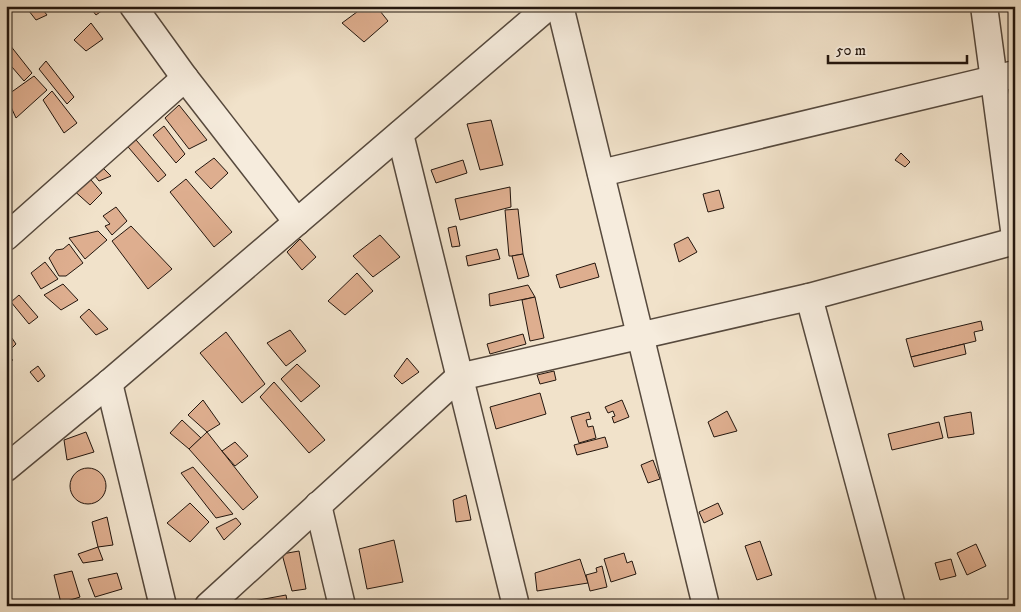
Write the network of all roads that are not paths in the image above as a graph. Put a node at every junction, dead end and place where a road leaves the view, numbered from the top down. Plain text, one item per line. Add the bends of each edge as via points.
1 (133, 6) edge
2 (550, 6) edge
3 (560, 6) edge
4 (984, 6) edge
5 (1004, 76) edge
6 (185, 78) junction
7 (400, 134) junction
8 (601, 173) junction
9 (298, 222) junction
10 (6, 237) edge
11 (1015, 239) edge
12 (810, 297) junction
13 (641, 336) junction
14 (460, 377) junction
15 (110, 383) junction
16 (6, 468) edge
17 (318, 505) junction
18 (164, 606) edge
19 (208, 606) edge
20 (342, 606) edge
21 (516, 606) edge
22 (706, 606) edge
23 (892, 606) edge

1 - 6 street
2 - 7 street
3 - 8 street
4 - 5 street
5 - 8 street
5 - 11 street
6 - 9 street
6 - 10 street
7 - 9 street
7 - 14 street
8 - 13 street
9 - 15 street
11 - 12 street
12 - 13 street
12 - 23 street
13 - 14 street
13 - 22 street
14 - 17 street
14 - 21 street
15 - 16 street
15 - 18 street
17 - 19 street
17 - 20 street

